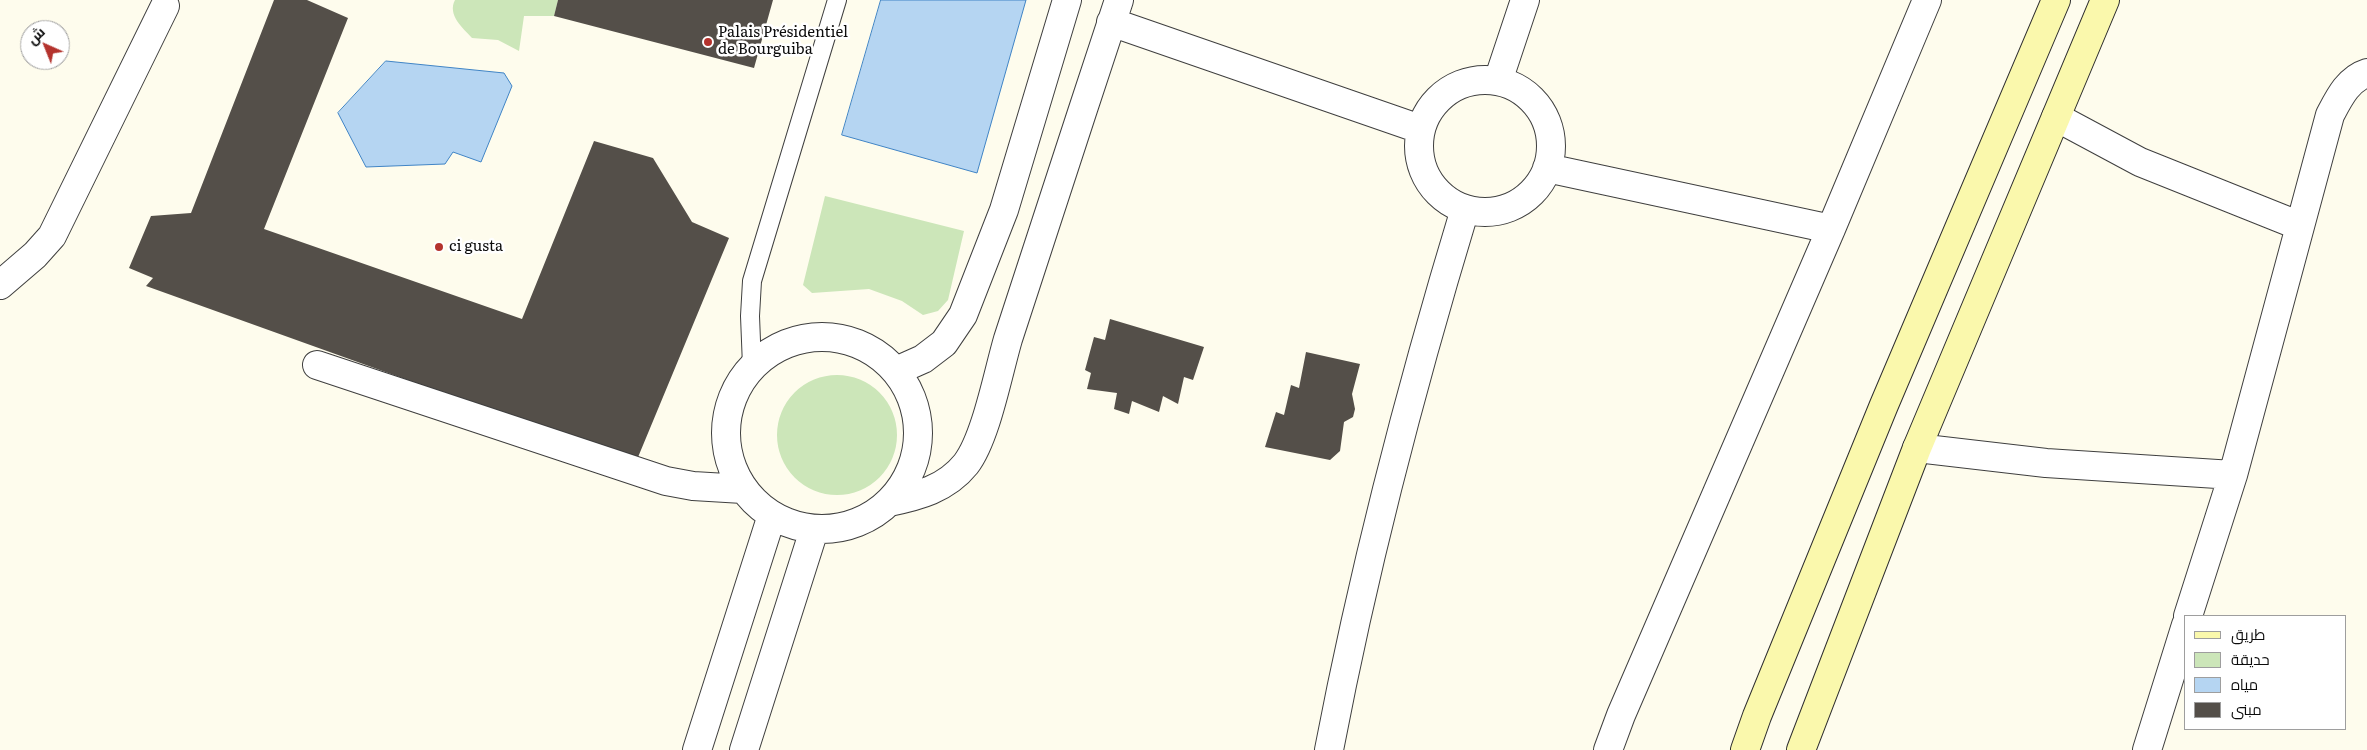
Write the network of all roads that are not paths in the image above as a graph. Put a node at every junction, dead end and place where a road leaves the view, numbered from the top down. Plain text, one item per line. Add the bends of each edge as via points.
1 (837, 0) edge
2 (1067, 0) edge
3 (1525, 0) edge
4 (1927, 0) edge
5 (2056, 0) edge
6 (2105, 0) edge
7 (165, 6) dead end
8 (1115, 11) edge
9 (2367, 73) edge
10 (1498, 80) junction
11 (2056, 117) junction
12 (1420, 129) junction
13 (1547, 168) junction
14 (1465, 209) junction
15 (2300, 226) junction
16 (1831, 229) junction
17 (0, 284) edge
18 (317, 365) dead end
19 (752, 366) junction
20 (896, 371) junction
21 (1917, 448) junction
22 (2233, 475) junction
23 (742, 489) junction
24 (889, 502) junction
25 (772, 515) junction
26 (814, 530) junction
27 (2188, 615) edge
28 (2184, 631) edge
29 (697, 750) edge
30 (744, 750) edge
31 (1329, 750) edge
32 (1608, 750) edge
33 (1745, 750) edge
34 (1801, 750) edge
35 (2147, 750) edge

1 - 19 lane via 752,281
2 - 20 street via 1004,210 963,315 944,343 923,359
3 - 10 street
4 - 16 street
5 - 33 main road via 1884,405
6 - 11 main road
7 - 17 street via 52,236 36,255
8 - 12 street
8 - 24 street via 1008,340 979,440 966,464 948,482 931,491
9 - 15 street via 2342,92 2330,115
10 - 12 street via 1474,80 1447,92 1430,108
10 - 13 street via 1519,88 1545,116 1551,139
11 - 15 street via 2140,162
11 - 21 main road
12 - 14 street via 1418,146 1422,168 1433,188 1448,202
13 - 14 street via 1536,188 1513,206 1490,212
13 - 16 street
14 - 31 street via 1378,527
15 - 22 street
16 - 32 street via 1624,706
18 - 23 street via 666,480 693,486
19 - 20 street via 767,354 798,340 825,337 857,343
19 - 23 street via 734,393 725,427 725,444
20 - 24 street via 912,399 917,418 917,451 909,475
21 - 22 street via 2046,463
21 - 34 main road
22 - 27 street
23 - 25 street
24 - 26 street via 859,522 834,529
25 - 26 street via 794,526
25 - 29 street
26 - 30 street
28 - 35 street

